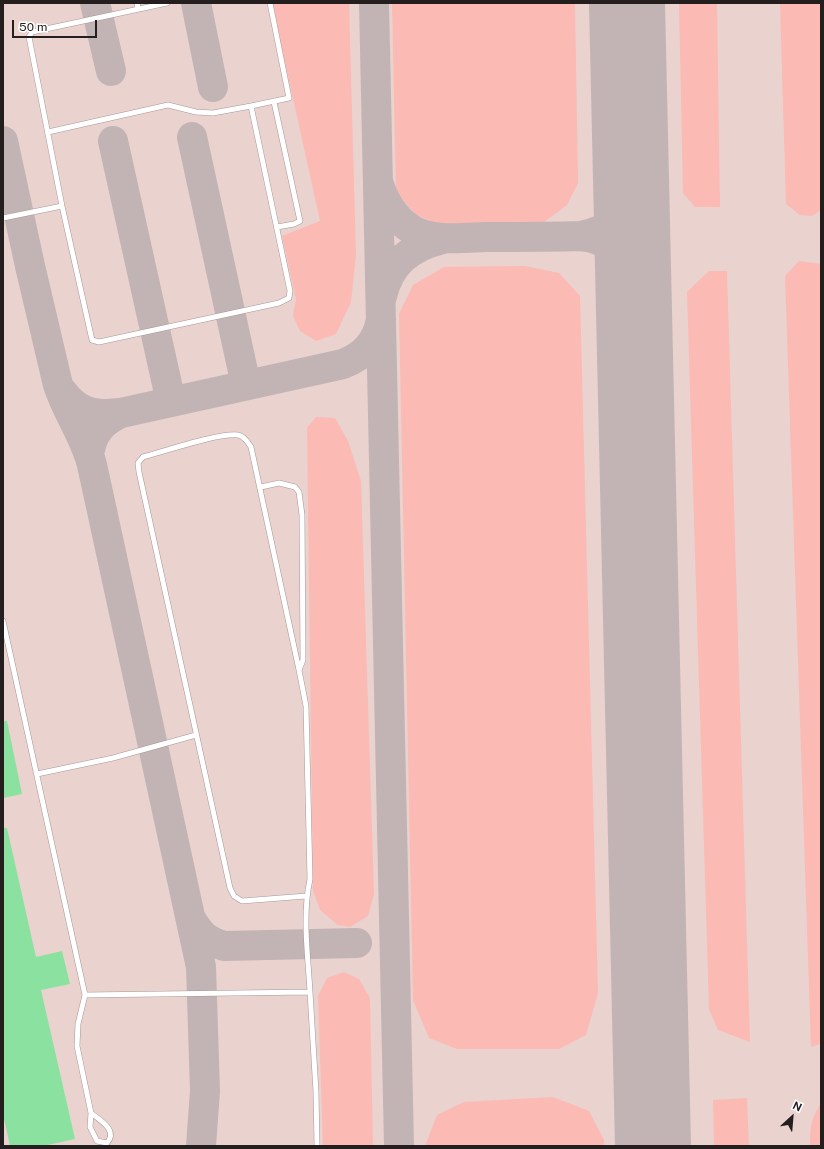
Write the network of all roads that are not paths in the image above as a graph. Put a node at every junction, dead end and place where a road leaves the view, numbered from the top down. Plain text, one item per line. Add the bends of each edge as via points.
1 (137, 3) edge
2 (167, 3) edge
3 (270, 3) edge
4 (138, 9) junction
5 (274, 102) junction
6 (251, 106) junction
7 (48, 132) junction
8 (62, 206) junction
9 (3, 218) edge
10 (277, 227) junction
11 (260, 488) junction
12 (3, 621) edge
13 (299, 670) junction
14 (196, 736) junction
15 (37, 774) junction
16 (306, 896) junction
17 (310, 992) junction
18 (85, 995) junction
19 (91, 1113) junction
20 (317, 1146) edge

1 - 4 lane
2 - 4 lane
3 - 5 lane via 289,98
4 - 7 lane via 32,32 29,38
5 - 6 lane
5 - 10 lane via 300,221
6 - 7 lane via 213,113 168,105
6 - 10 lane
7 - 8 lane
8 - 9 lane
8 - 10 lane via 92,340 99,342 279,303 289,298 290,291
11 - 13 lane
11 - 13 lane via 279,484 295,487 299,492 302,515 304,629 303,660
11 - 14 lane via 251,447 246,439 239,435 223,436 143,457 138,462
12 - 15 lane
13 - 16 lane via 306,706 310,879
14 - 15 lane via 113,758
14 - 16 lane via 230,888 234,896 242,901
15 - 18 lane
16 - 17 lane
17 - 18 lane
17 - 20 lane
18 - 19 lane via 78,1024 77,1046
19 - 19 lane via 90,1126 98,1141 107,1143 111,1133 107,1126

